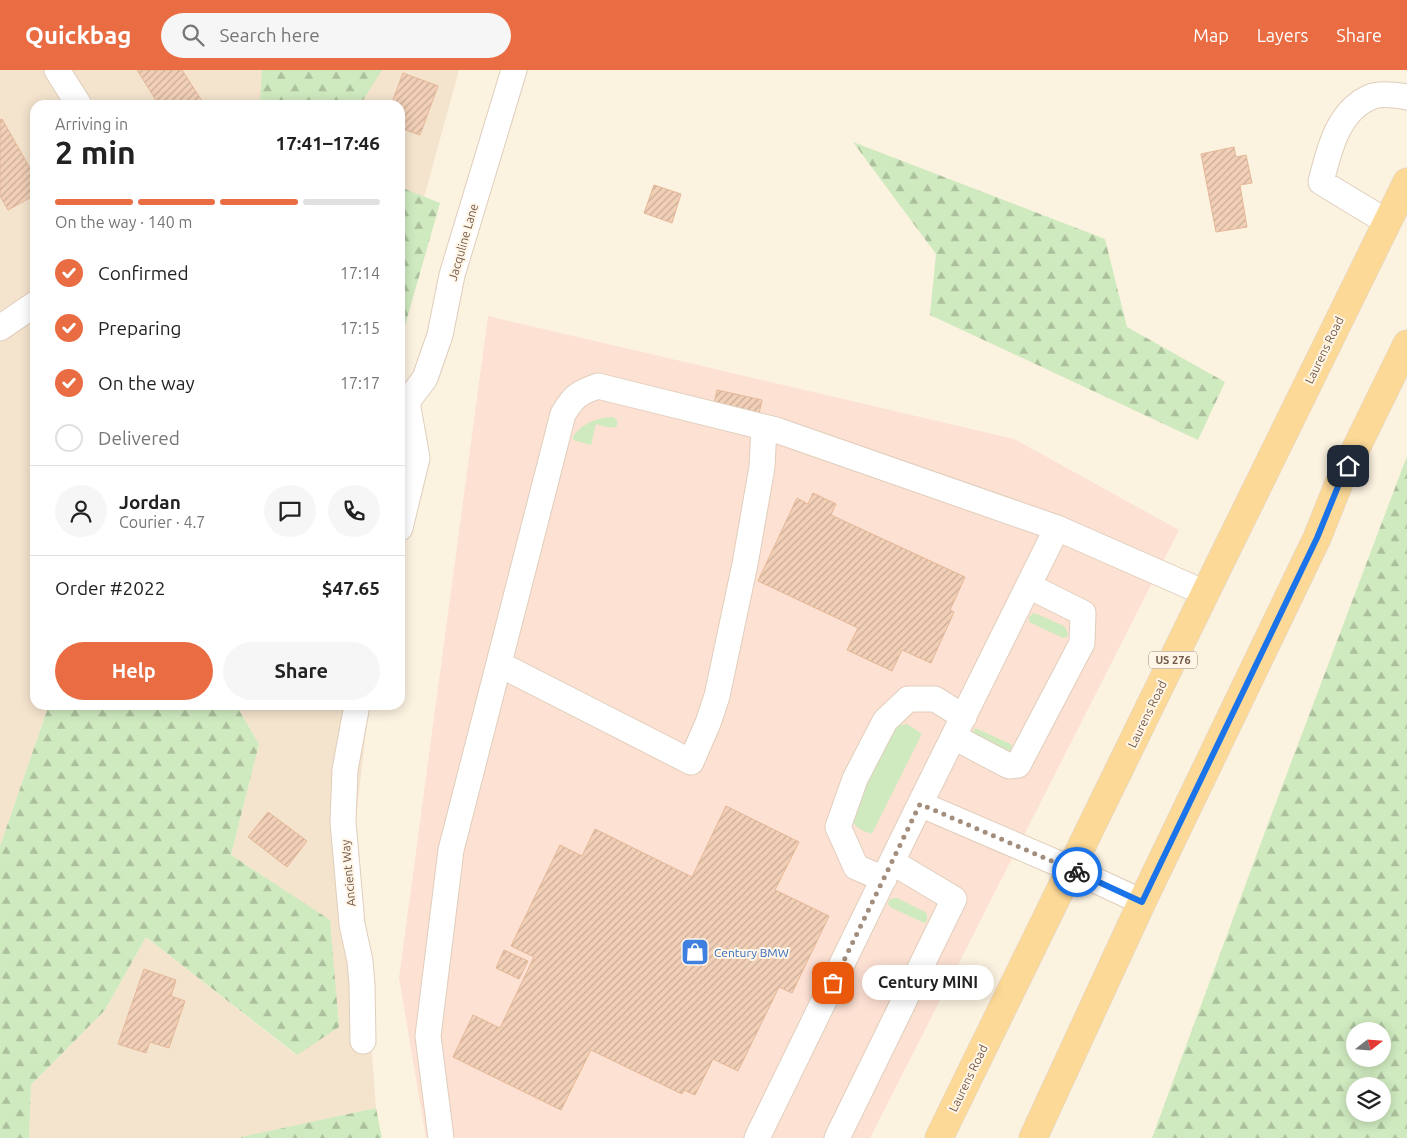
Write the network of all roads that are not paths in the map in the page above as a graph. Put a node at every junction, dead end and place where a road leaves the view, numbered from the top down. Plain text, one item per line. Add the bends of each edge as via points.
1 (58, 70) edge
2 (514, 70) edge
3 (1407, 96) edge
4 (76, 100) edge
5 (1407, 182) edge
6 (1387, 222) junction
7 (30, 307) edge
8 (0, 328) edge
9 (1407, 344) edge
10 (405, 402) edge
11 (405, 407) edge
12 (764, 428) junction
13 (405, 507) edge
14 (1057, 528) junction
15 (1029, 586) junction
16 (1205, 593) junction
17 (499, 664) junction
18 (355, 710) edge
19 (959, 727) junction
20 (920, 804) junction
21 (1071, 869) junction
22 (888, 871) junction
23 (1142, 902) junction
24 (363, 1041) dead end
25 (441, 1138) edge
26 (757, 1138) edge
27 (837, 1138) edge
28 (939, 1138) edge
29 (1033, 1138) edge

1 - 4 street
2 - 10 street, Jacquline Lane via 452,275 440,335 424,378
3 - 6 street via 1374,96 1358,104 1343,120 1330,148 1321,182
5 - 6 main road, Laurens Road / US 276
6 - 16 main road, Laurens Road / US 276
7 - 8 street
9 - 23 main road
11 - 13 street via 417,458
12 - 14 street
12 - 17 street via 598,386 582,392 570,402 563,414
12 - 17 street via 762,467 747,554 717,696 691,762
14 - 15 street
14 - 16 street
15 - 19 street
15 - 19 street via 1083,613 1082,642 1018,765 1009,766
16 - 21 main road, Laurens Road / US 276
17 - 25 street via 452,850 428,1036
18 - 24 street, Ancient Way via 345,770 343,822 352,924 360,961
19 - 20 street
19 - 22 street via 935,699 908,699 885,722 856,779 838,827 856,867
20 - 21 street
20 - 22 street
21 - 23 street
21 - 28 main road, Laurens Road / US 276
22 - 26 street
22 - 27 street via 954,898
23 - 29 main road

